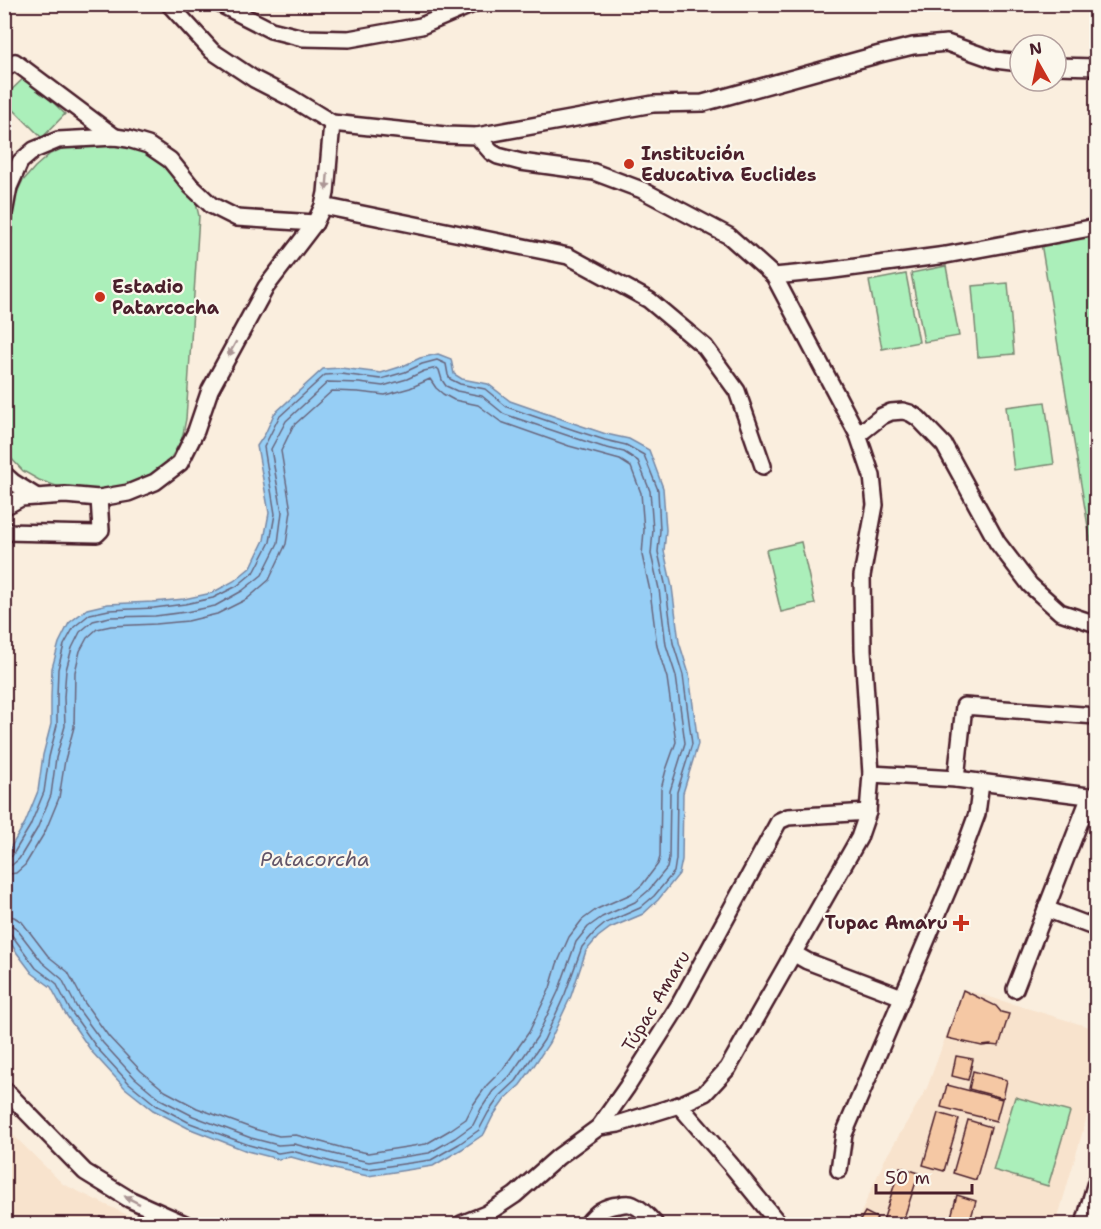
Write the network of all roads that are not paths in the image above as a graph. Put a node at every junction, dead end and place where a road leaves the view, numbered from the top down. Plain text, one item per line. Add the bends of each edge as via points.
1 (169, 4) edge
2 (220, 4) edge
3 (473, 4) edge
4 (1008, 62) edge
5 (1068, 66) edge
6 (1096, 67) edge
7 (4, 69) edge
8 (332, 123) junction
9 (477, 136) junction
10 (115, 137) junction
11 (322, 206) junction
12 (4, 214) edge
13 (315, 223) junction
14 (1096, 227) edge
15 (774, 276) junction
16 (858, 435) junction
17 (763, 465) dead end
18 (4, 474) edge
19 (37, 497) junction
20 (99, 498) junction
21 (4, 507) edge
22 (4, 532) edge
23 (1096, 624) edge
24 (1096, 716) edge
25 (871, 774) junction
26 (956, 779) junction
27 (981, 783) junction
28 (1093, 797) edge
29 (868, 812) junction
30 (1046, 909) junction
31 (1096, 928) edge
32 (793, 953) junction
33 (1015, 989) dead end
34 (902, 997) junction
35 (4, 1089) edge
36 (679, 1105) junction
37 (599, 1127) junction
38 (839, 1170) dead end
39 (1096, 1182) edge
40 (185, 1224) edge
41 (461, 1224) edge
42 (587, 1224) edge
43 (655, 1224) edge
44 (778, 1224) edge
45 (1084, 1224) edge

1 - 8 street via 212,51
2 - 3 street via 271,30 303,38 349,39 421,26
4 - 9 street via 947,43 913,46 703,103 653,104
5 - 6 street
7 - 10 street via 15,62
8 - 9 street
8 -> 11 street
9 - 15 street via 498,156 594,172 642,190 729,236
10 - 12 street via 58,140 34,150 20,162 9,187
10 - 13 street via 148,145 170,160 211,205 237,218
11 - 13 street
11 - 17 street via 568,256 649,300 705,347 737,391
13 -> 20 street via 266,287 210,390 180,463 155,482 128,494
14 - 15 street via 946,255
15 - 16 street
16 - 23 street via 891,412 903,411 918,418 944,445 997,542 1029,585 1060,612
16 - 25 street via 872,476 874,505 862,576
18 - 19 street
19 - 20 street
19 - 21 street via 21,498
20 - 22 street via 101,530 97,534
24 - 26 street via 963,706
25 - 26 street
25 - 29 street
26 - 27 street
27 - 28 street
27 - 34 street via 976,814 956,870
28 - 30 street
29 - 32 street via 859,838
29 - 37 street, Túpac Amaru via 788,817 779,821 679,1005
30 - 31 street
30 - 33 street
32 - 34 street
32 - 36 street via 728,1068 705,1093
34 - 38 street via 844,1134
40 -> 35 street via 129,1199 85,1172
36 - 37 street
36 - 44 street
37 - 41 street, Túpac Amaru via 515,1195 486,1214
39 - 45 street
42 - 43 street via 604,1208 624,1204 634,1205

